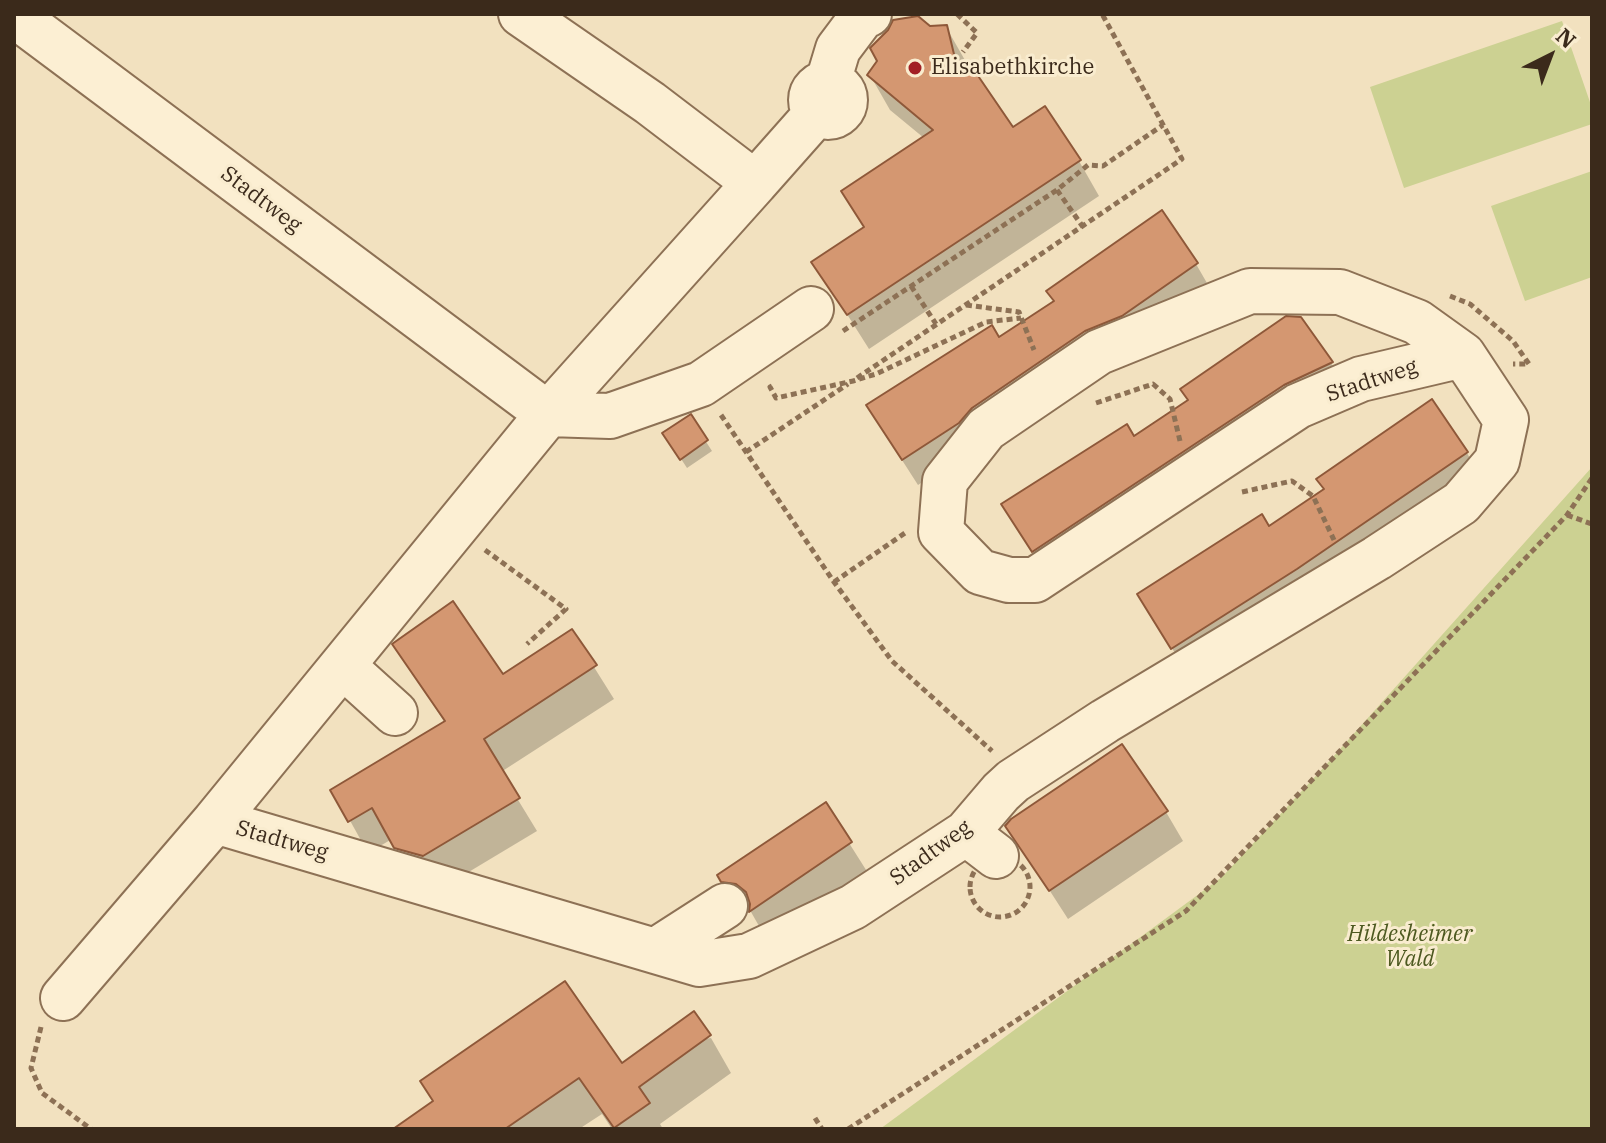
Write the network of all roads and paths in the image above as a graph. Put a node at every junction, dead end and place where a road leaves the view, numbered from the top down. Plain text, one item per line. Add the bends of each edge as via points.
1 (521, 14) edge
2 (869, 14) edge
3 (957, 14) edge
4 (1102, 14) edge
5 (14, 15) edge
6 (963, 52) dead end
7 (1163, 125) junction
8 (755, 183) junction
9 (1057, 190) junction
10 (1083, 227) junction
11 (911, 286) junction
12 (965, 305) junction
13 (811, 309) dead end
14 (936, 324) junction
15 (853, 325) dead end
16 (1463, 355) junction
17 (853, 381) junction
18 (701, 384) junction
19 (770, 387) dead end
20 (548, 414) junction
21 (746, 452) junction
22 (1592, 478) edge
23 (1313, 496) dead end
24 (943, 507) junction
25 (1567, 515) junction
26 (1592, 524) edge
27 (455, 528) junction
28 (1351, 574) junction
29 (834, 582) junction
30 (527, 644) dead end
31 (343, 666) junction
32 (395, 713) dead end
33 (1000, 757) dead end
34 (215, 821) junction
35 (725, 906) dead end
36 (655, 951) junction
37 (63, 998) joint
38 (815, 1118) dead end
39 (91, 1129) edge
40 (822, 1129) edge
41 (848, 1129) edge

1 - 8 street
2 - 8 street via 838,49 822,98
3 - 6 path via 977,33
4 - 7 path
5 - 20 street, Stadtweg
7 - 9 path via 1103,166 1088,165
7 - 10 path via 1182,159
8 - 20 street
9 - 10 path
9 - 11 path
10 - 12 path
11 - 14 path
11 - 15 path
12 - 14 path
12 - 17 path via 1020,315 986,322
13 - 18 street
14 - 17 path
16 - 24 street, Stadtweg via 1417,322 1340,292 1250,291 1099,352 986,429 945,481
16 - 24 street, Stadtweg via 1361,379 1298,406 1035,580 980,572 941,532
16 - 28 street, Stadtweg via 1506,420 1497,461 1461,503
17 - 19 path via 776,398
17 - 21 path
18 - 20 street via 610,416
18 - 21 path
20 - 27 street, Stadtweg
21 - 29 path
22 - 25 path
23 - 28 path
24 - 29 path
25 - 26 path
25 - 41 path via 1186,911
27 - 30 path via 566,609
27 - 31 street, Stadtweg
28 - 36 street, Stadtweg via 1013,781 1001,792 981,844 749,956 699,964
29 - 33 path via 892,661
31 - 32 street
31 - 34 street, Stadtweg
34 - 36 street, Stadtweg
34 - 37 street, Stadtweg
35 - 36 street
37 - 39 path via 43,1023 31,1068 42,1093
38 - 40 path

